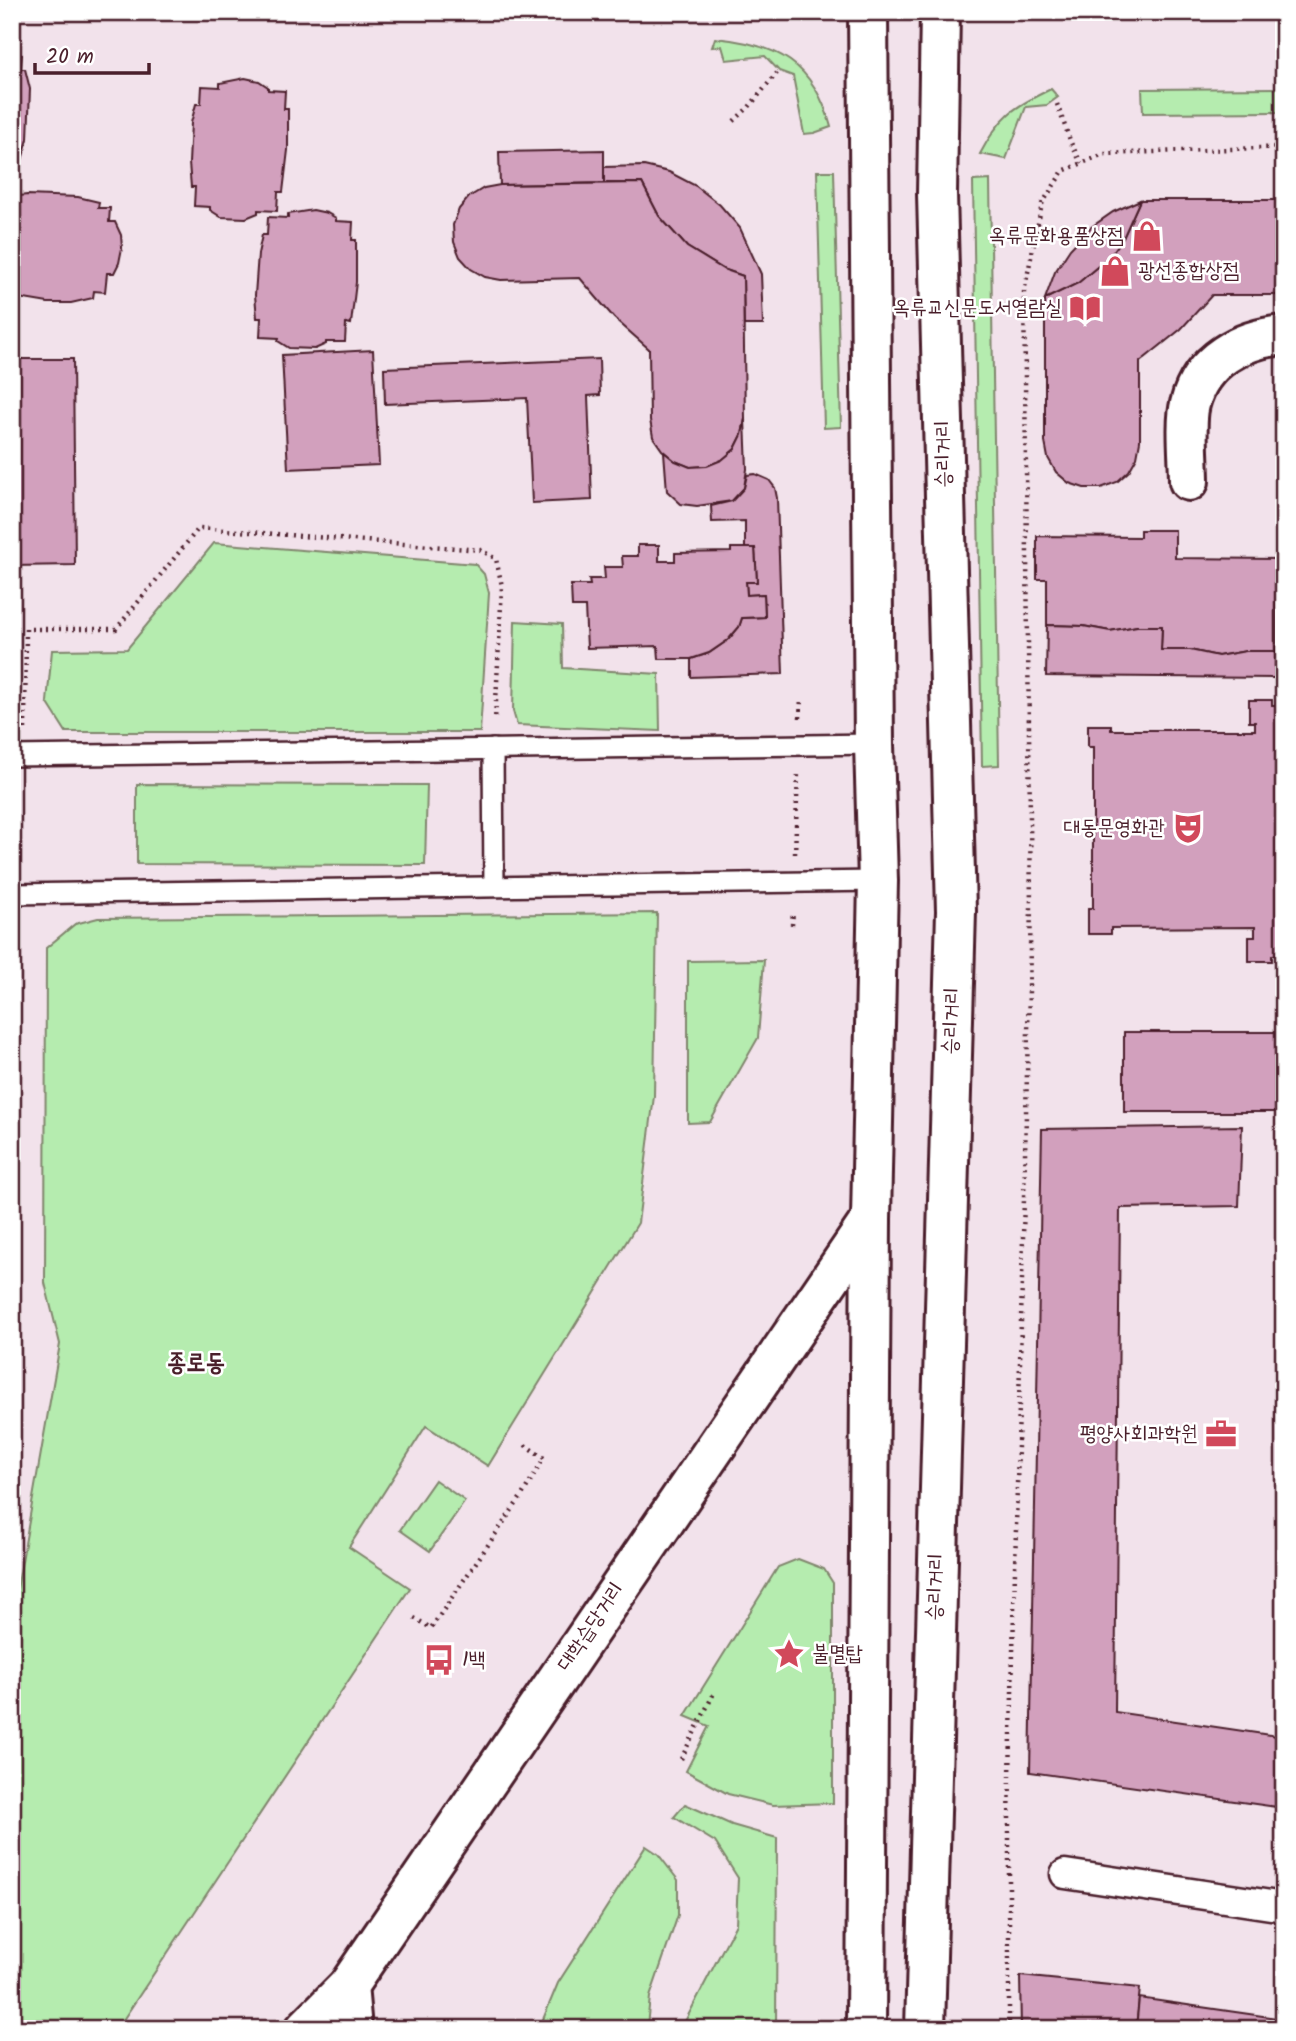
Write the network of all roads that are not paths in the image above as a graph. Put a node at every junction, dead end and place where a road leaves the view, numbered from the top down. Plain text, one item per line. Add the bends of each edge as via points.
1 (868, 12) edge
2 (940, 12) edge
3 (1284, 335) edge
4 (1189, 481) dead end
5 (874, 744) junction
6 (493, 750) junction
7 (18, 756) edge
8 (878, 881) junction
9 (494, 886) junction
10 (12, 894) edge
11 (870, 1219) junction
12 (1065, 1874) dead end
13 (1284, 1908) edge
14 (348, 1986) junction
15 (305, 2029) edge
16 (352, 2029) edge
17 (866, 2029) edge
18 (925, 2029) edge

1 - 5 main road
2 - 18 main road, 승리거리 via 937,194 956,911
3 - 4 main road via 1233,349 1203,371 1189,406
5 - 6 lane
5 - 8 main road
6 - 7 lane
6 - 9 lane
8 - 9 lane
8 - 11 main road
9 - 10 lane
11 - 14 main road, 대학습당거리
11 - 17 main road
12 - 13 street
14 - 15 main road, 대학습당거리
14 - 16 main road

